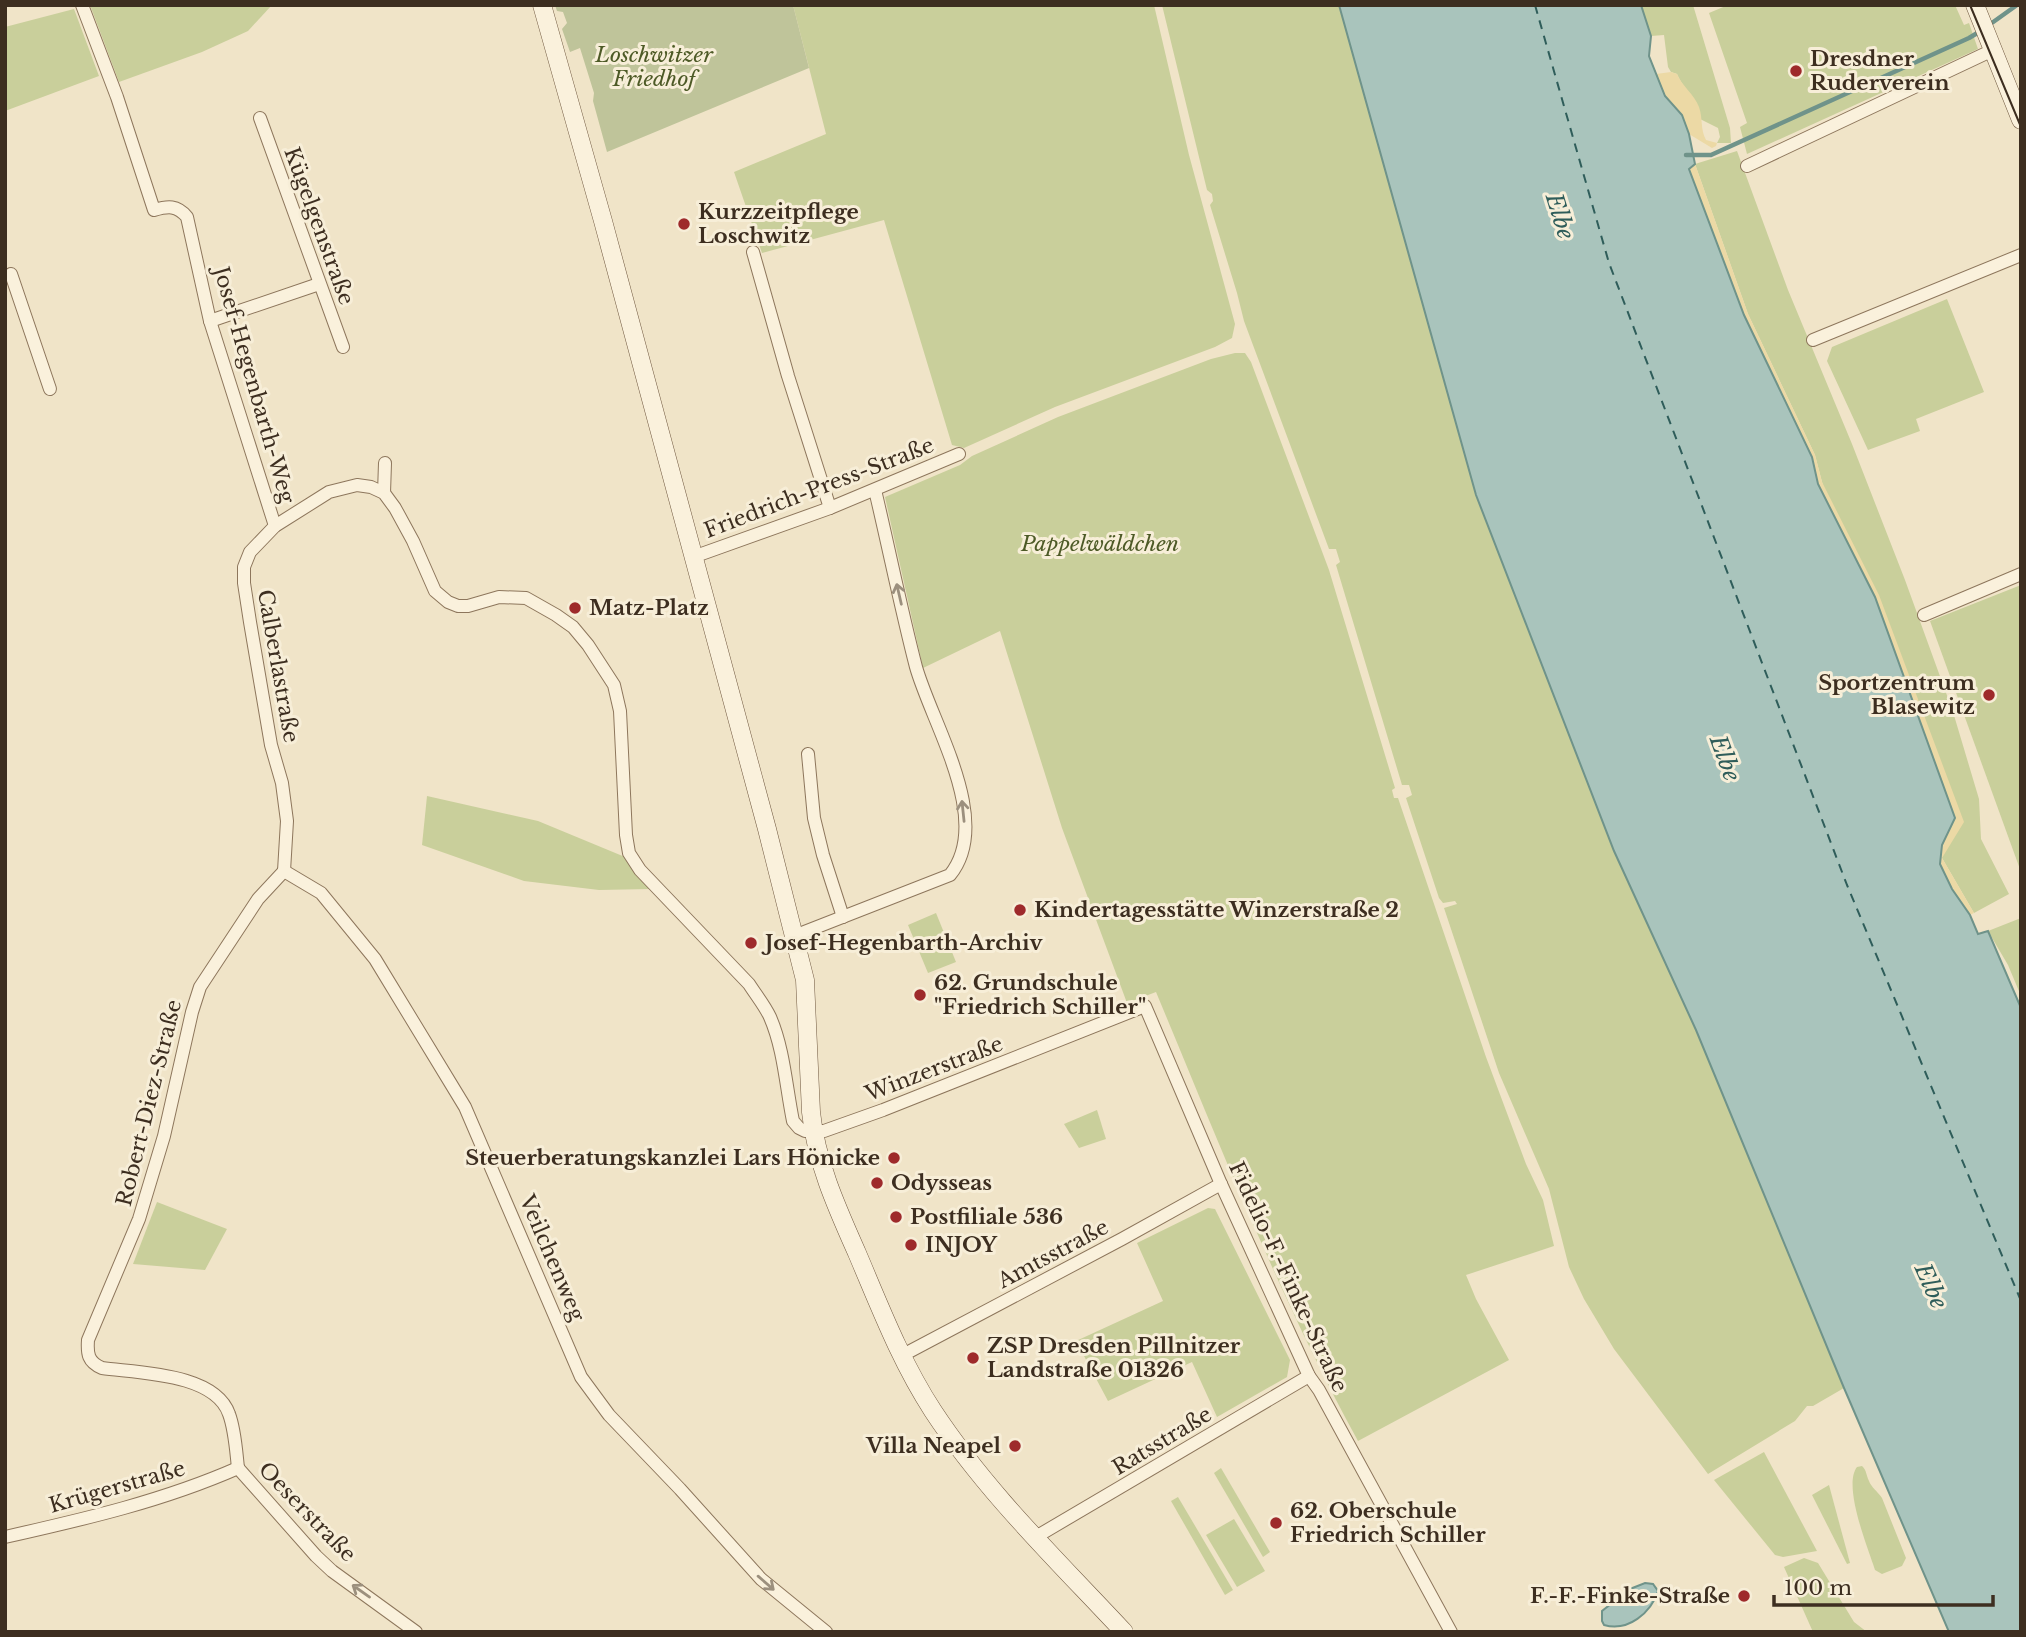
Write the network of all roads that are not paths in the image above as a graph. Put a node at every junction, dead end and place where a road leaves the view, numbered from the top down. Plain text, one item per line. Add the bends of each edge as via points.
1 (82, 5) edge
2 (542, 5) edge
3 (1977, 11) edge
4 (1992, 48) junction
5 (260, 118) dead end
6 (2021, 120) edge
7 (1747, 166) dead end
8 (753, 252) dead end
9 (2021, 255) edge
10 (11, 274) dead end
11 (319, 284) junction
12 (210, 321) junction
13 (1813, 340) dead end
14 (343, 347) dead end
15 (50, 389) dead end
16 (959, 454) dead end
17 (385, 463) dead end
18 (875, 490) junction
19 (384, 493) junction
20 (830, 508) junction
21 (275, 526) junction
22 (693, 557) junction
23 (2021, 575) edge
24 (1924, 615) dead end
25 (808, 754) dead end
26 (284, 871) junction
27 (843, 917) junction
28 (794, 936) junction
29 (1145, 1006) joint
30 (813, 1131) junction
31 (1221, 1184) junction
32 (901, 1356) junction
33 (1309, 1376) junction
34 (238, 1468) junction
35 (5, 1536) edge
36 (1034, 1538) junction
37 (416, 1632) edge
38 (826, 1632) edge
39 (1124, 1632) edge
40 (1451, 1632) edge

1 - 12 street, Josef-Hegenbarth-Weg via 154,211 169,206 187,217
2 - 22 main road
3 - 4 main road
4 - 6 main road
4 - 7 street
5 - 11 street, Kügelgenstraße
8 - 20 street
9 - 13 street
10 - 15 street
11 - 12 street
11 - 14 street, Kügelgenstraße
12 - 21 street, Josef-Hegenbarth-Weg
16 - 18 street, Friedrich-Press-Straße
17 - 19 street
18 - 20 street, Friedrich-Press-Straße
27 -> 18 street via 950,875 962,856 965,837 958,776 917,670
19 - 21 street, Calberlastraße via 357,485 341,488
19 - 30 street via 413,541 435,591 448,602 468,606 499,597 526,598 573,627 603,664 620,711 629,853 757,996 776,1035 793,1121 805,1131
20 - 22 street, Friedrich-Press-Straße
21 - 26 street, Calberlastraße via 250,552 244,583 271,745 282,783 288,832
22 - 28 main road
23 - 24 street
25 - 27 street via 814,818
26 - 34 street, Robert-Diez-Straße via 258,899 200,988 139,1219 88,1340 88,1355 102,1368 178,1378 216,1395 229,1414
26 -> 38 street, Veilchenweg via 321,892 375,959 465,1107 580,1377 608,1415 761,1579
27 - 28 street
28 - 30 main road via 805,980
29 - 30 street, Winzerstraße via 883,1110
29 - 31 street, Fidelio-F.-Finke-Straße
30 - 32 main road via 842,1217
31 - 32 street, Amtsstraße
31 - 33 street, Fidelio-F.-Finke-Straße
32 - 36 main road via 968,1461
33 - 36 street, Ratsstraße
33 - 40 street, Fidelio-F.-Finke-Straße
34 - 35 street, Krügerstraße via 113,1513
37 -> 34 street, Oeserstraße via 332,1571
36 - 39 main road

